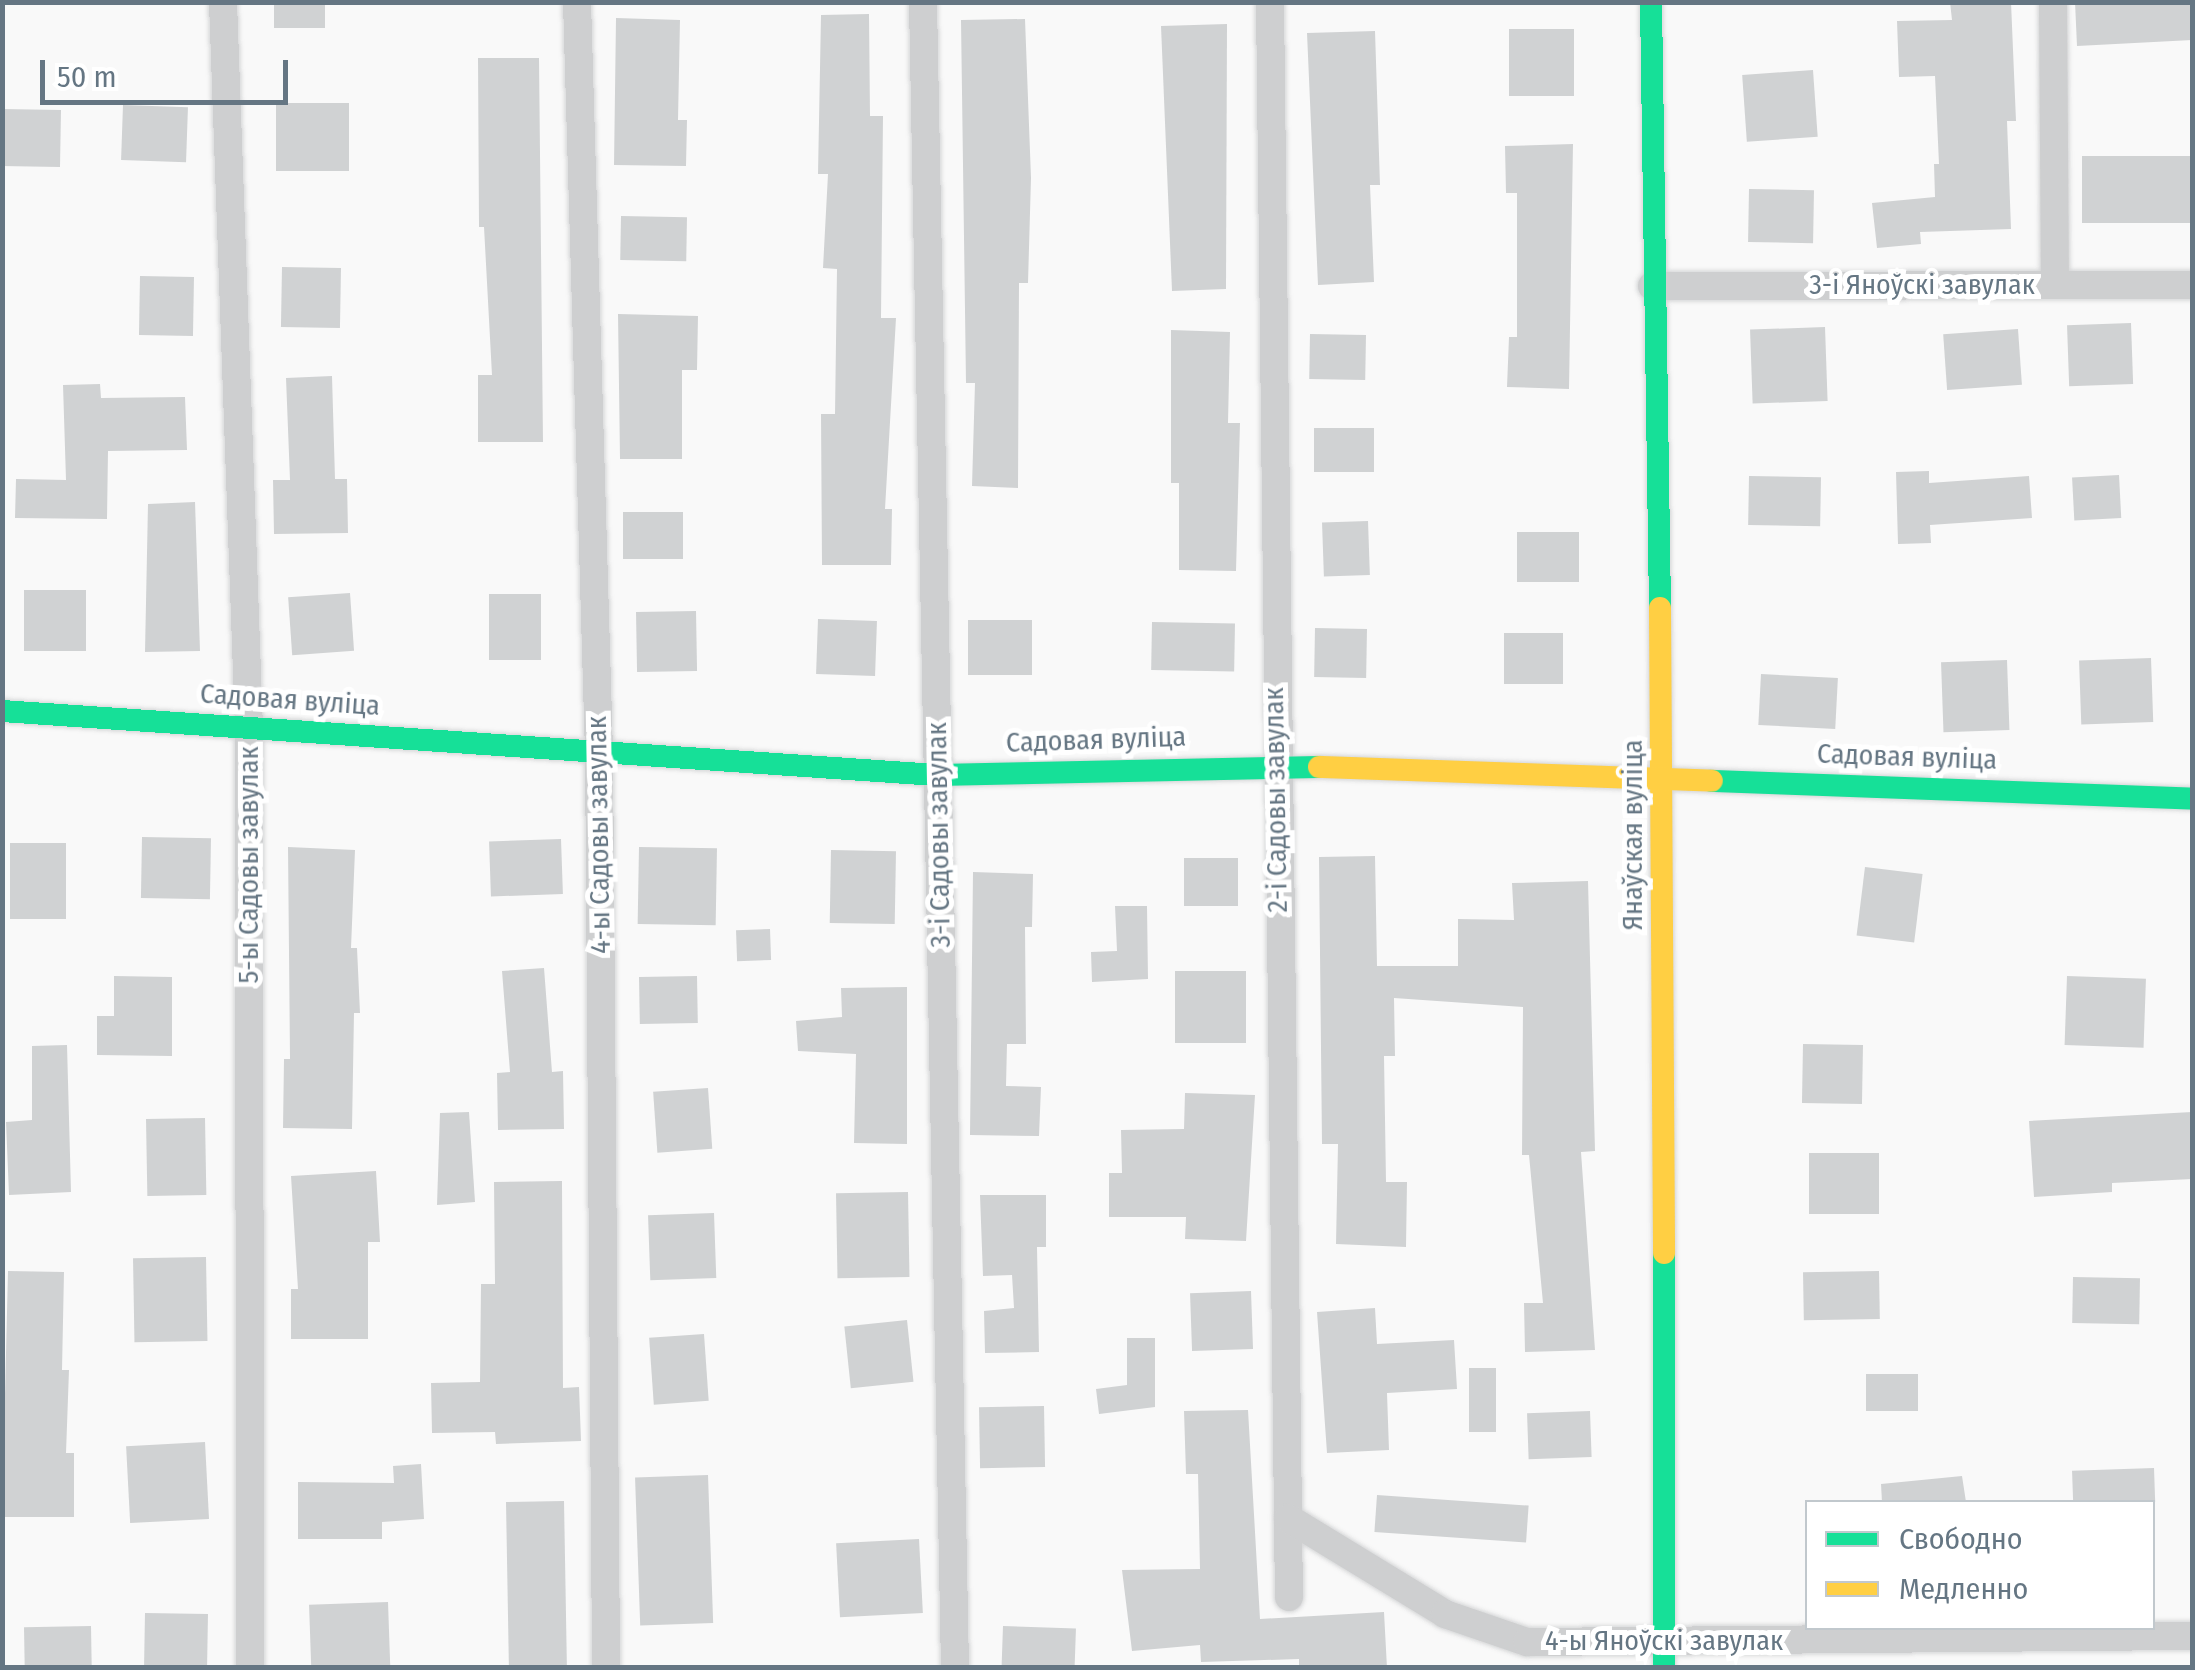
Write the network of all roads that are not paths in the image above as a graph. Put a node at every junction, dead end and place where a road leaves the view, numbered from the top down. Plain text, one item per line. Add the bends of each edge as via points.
1 (223, 2) edge
2 (576, 2) edge
3 (922, 2) edge
4 (1270, 2) edge
5 (1651, 2) edge
6 (2053, 2) edge
7 (2056, 284) junction
8 (2192, 285) edge
9 (1652, 286) junction
10 (2, 712) edge
11 (249, 727) junction
12 (599, 750) junction
13 (1275, 765) junction
14 (937, 775) junction
15 (1663, 777) junction
16 (2192, 799) edge
17 (1288, 1518) junction
18 (1289, 1597) dead end
19 (2192, 1636) edge
20 (1664, 1655) edge
21 (250, 1668) edge
22 (606, 1668) edge
23 (955, 1668) edge

1 - 11 street, 5-ы Садовы завулак
2 - 12 street, 4-ы Садовы завулак
3 - 14 street, 3-і Садовы завулак
4 - 13 street, 2-і Садовы завулак
5 - 9 street, Янаўская вуліца
6 - 7 street
7 - 8 street, 3-і Яноўскі завулак
7 - 9 street, 3-і Яноўскі завулак
9 - 15 street, Янаўская вуліца
10 - 11 street, Садовая вуліца
11 - 12 street, Садовая вуліца
11 - 21 street, 5-ы Садовы завулак
12 - 14 street, Садовая вуліца
12 - 22 street, 4-ы Садовы завулак
13 - 14 street, Садовая вуліца
13 - 15 street, Садовая вуліца
13 - 17 street, 2-і Садовы завулак
14 - 23 street, 3-і Садовы завулак
15 - 16 street, Садовая вуліца
15 - 20 street, Янаўская вуліца
17 - 18 street, 2-і Садовы завулак
17 - 20 street, 4-ы Яноўскі завулак via 1445,1614 1526,1642
19 - 20 street, 4-ы Яноўскі завулак

